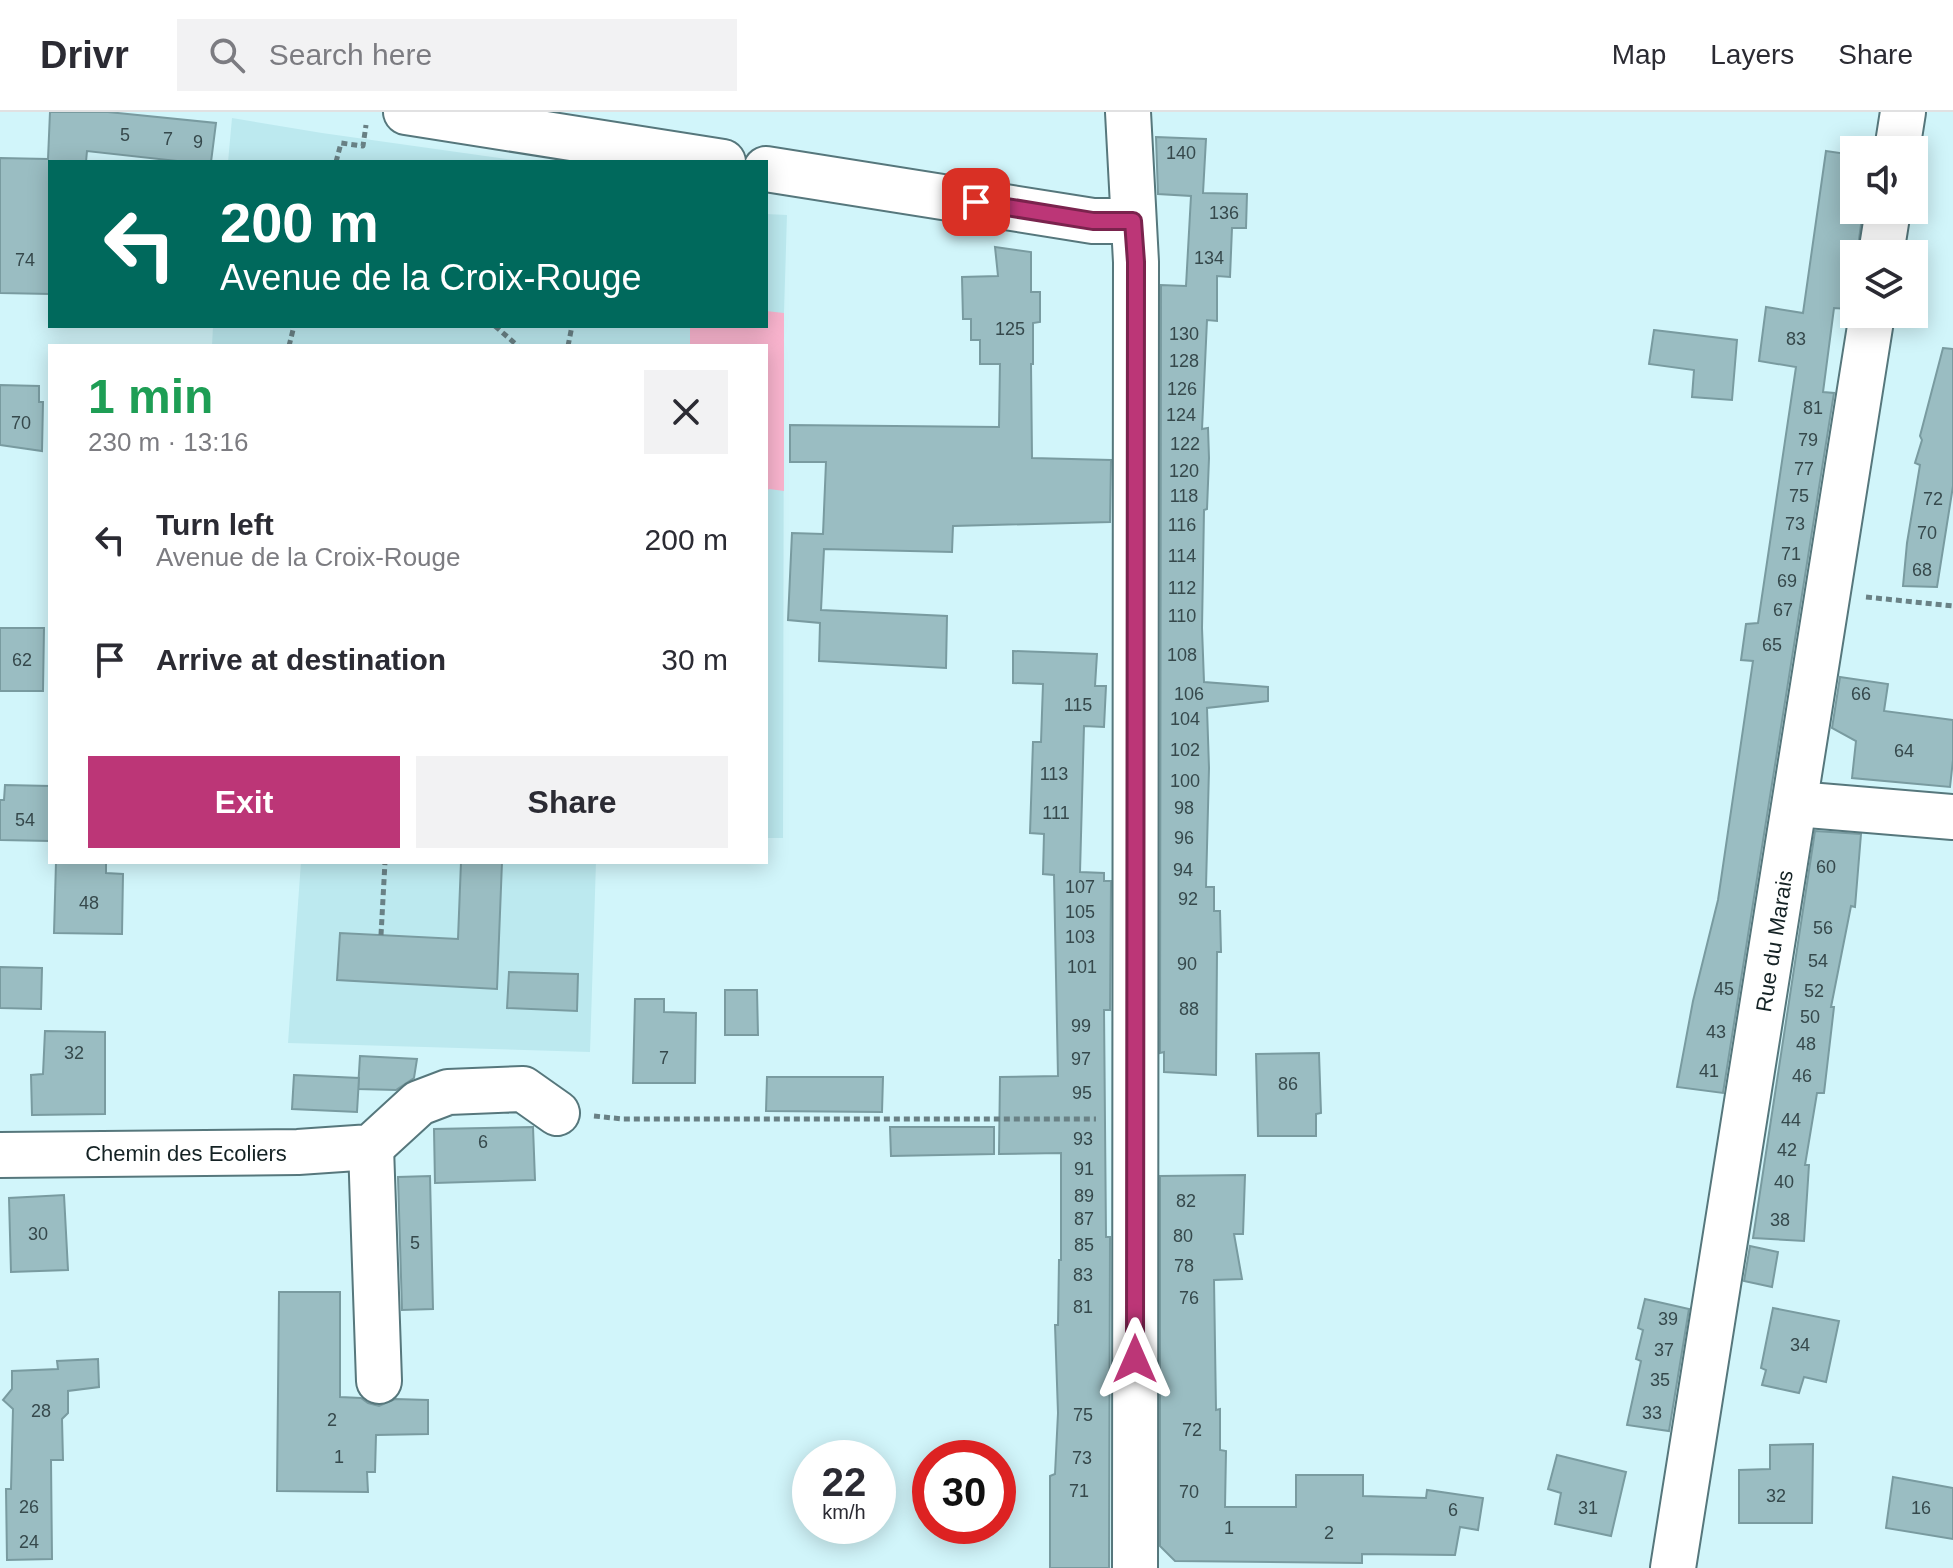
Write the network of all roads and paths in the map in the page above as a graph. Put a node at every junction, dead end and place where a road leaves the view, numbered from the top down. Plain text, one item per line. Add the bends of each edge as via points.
1 (368, 112) edge
2 (406, 112) edge
3 (1128, 112) edge
4 (1903, 112) edge
5 (1899, 136) edge
6 (337, 160) edge
7 (710, 160) edge
8 (768, 169) edge
9 (1133, 221) junction
10 (497, 328) edge
11 (1870, 328) edge
12 (516, 344) edge
13 (1829, 593) junction
14 (1953, 606) edge
15 (1796, 804) junction
16 (1953, 817) edge
17 (385, 864) edge
18 (381, 935) dead end
19 (557, 1113) joint
20 (1135, 1119) junction
21 (371, 1147) junction
22 (0, 1155) edge
23 (379, 1381) dead end
24 (1135, 1568) edge
25 (1673, 1568) edge

1 - 6 path via 363,146 341,143
2 - 7 street
3 - 9 street
4 - 5 street
8 - 9 street via 1093,221
9 - 20 street
10 - 12 path
11 - 13 street, Rue du Marais
13 - 14 path
13 - 15 street, Rue du Marais
15 - 16 street
15 - 25 street, Rue du Marais
17 - 18 path
19 - 20 path via 623,1119
19 - 21 street via 523,1089 448,1092 419,1103
20 - 24 street
21 - 22 street, Chemin des Ecoliers
21 - 23 street

